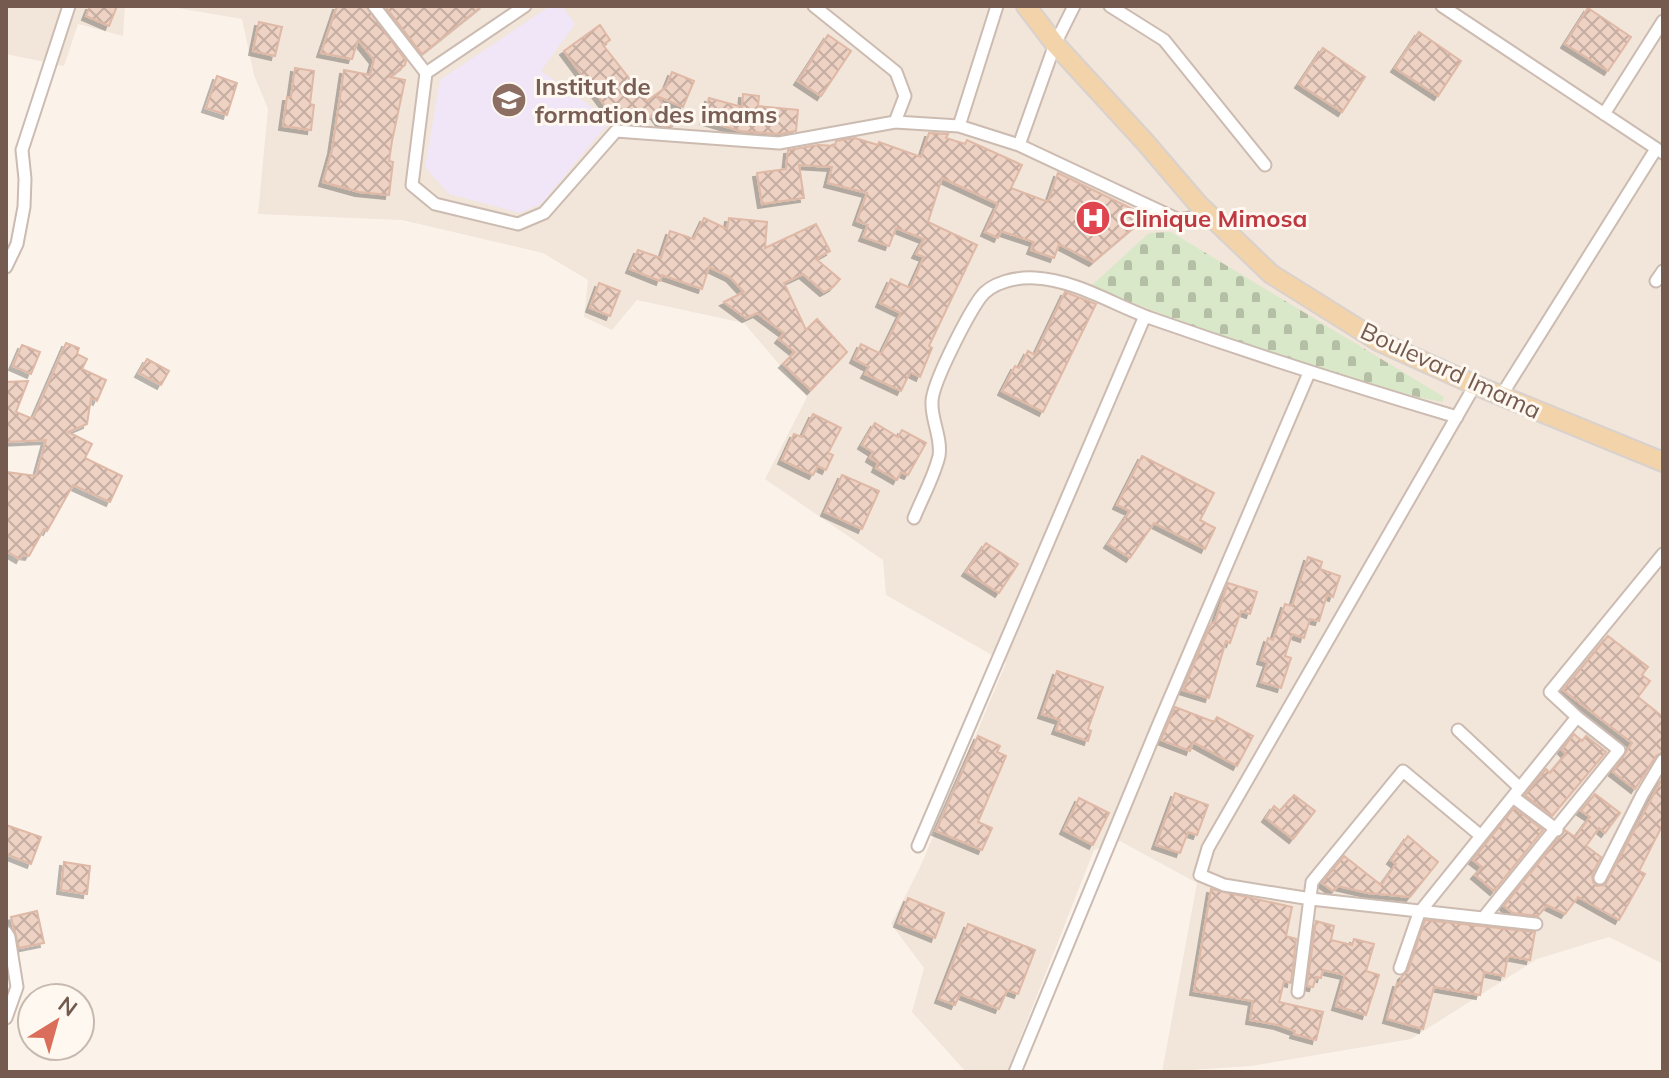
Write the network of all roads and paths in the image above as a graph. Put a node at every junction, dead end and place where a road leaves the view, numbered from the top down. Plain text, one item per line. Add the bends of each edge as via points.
1 (69, 6) edge
2 (374, 6) edge
3 (525, 6) edge
4 (814, 6) edge
5 (997, 6) edge
6 (1026, 6) edge
7 (1074, 6) edge
8 (1110, 6) edge
9 (1442, 6) edge
10 (1663, 21) edge
11 (1055, 44) junction
12 (426, 73) junction
13 (1604, 114) junction
14 (895, 122) junction
15 (959, 126) junction
16 (1019, 145) junction
17 (1660, 151) edge
18 (1265, 165) dead end
19 (1208, 214) junction
20 (6, 267) edge
21 (1145, 316) junction
22 (1309, 373) junction
23 (1475, 385) junction
24 (1501, 396) junction
25 (1457, 417) junction
26 (1663, 462) edge
27 (914, 518) dead end
28 (1663, 554) edge
29 (1577, 717) junction
30 (1458, 730) dead end
31 (1663, 760) edge
32 (1517, 792) junction
33 (1557, 830) junction
34 (1481, 836) junction
35 (918, 846) dead end
36 (1600, 878) dead end
37 (1311, 899) junction
38 (1419, 913) junction
39 (1484, 917) junction
40 (1536, 924) dead end
41 (6, 932) edge
42 (1400, 968) dead end
43 (1298, 992) dead end
44 (6, 1018) edge
45 (1015, 1072) edge

1 - 20 street via 22,150 24,207
2 - 12 street
3 - 12 street
4 - 14 street via 896,72 905,96
5 - 15 street
6 - 11 main road, Boulevard Imama
7 - 11 street
8 - 18 street via 1164,40
9 - 13 street
10 - 13 street
11 - 16 street
11 - 19 main road, Boulevard Imama
12 - 14 street via 412,185 435,204 518,224 544,213 616,131 779,143
13 - 17 street
14 - 15 street
15 - 16 street
16 - 19 street via 1179,220
17 - 24 street
19 - 23 main road, Boulevard Imama via 1271,274 1378,341
21 - 22 street
21 - 27 street via 1037,278 1018,278 982,295 933,393 940,448
21 - 35 street
22 - 25 street
22 - 45 street
23 - 24 main road, Boulevard Imama
23 - 25 street
24 - 26 main road, Boulevard Imama
25 - 37 street via 1208,848 1200,875 1224,885
28 - 29 street via 1550,692
29 - 32 street
29 - 33 street via 1619,750
30 - 32 street
31 - 36 street
32 - 33 street
32 - 34 street
33 - 39 street
34 - 37 street via 1403,771 1312,882
34 - 38 street
37 - 38 street
37 - 43 street
38 - 39 street
38 - 42 street
39 - 40 street
41 - 44 street via 17,987

